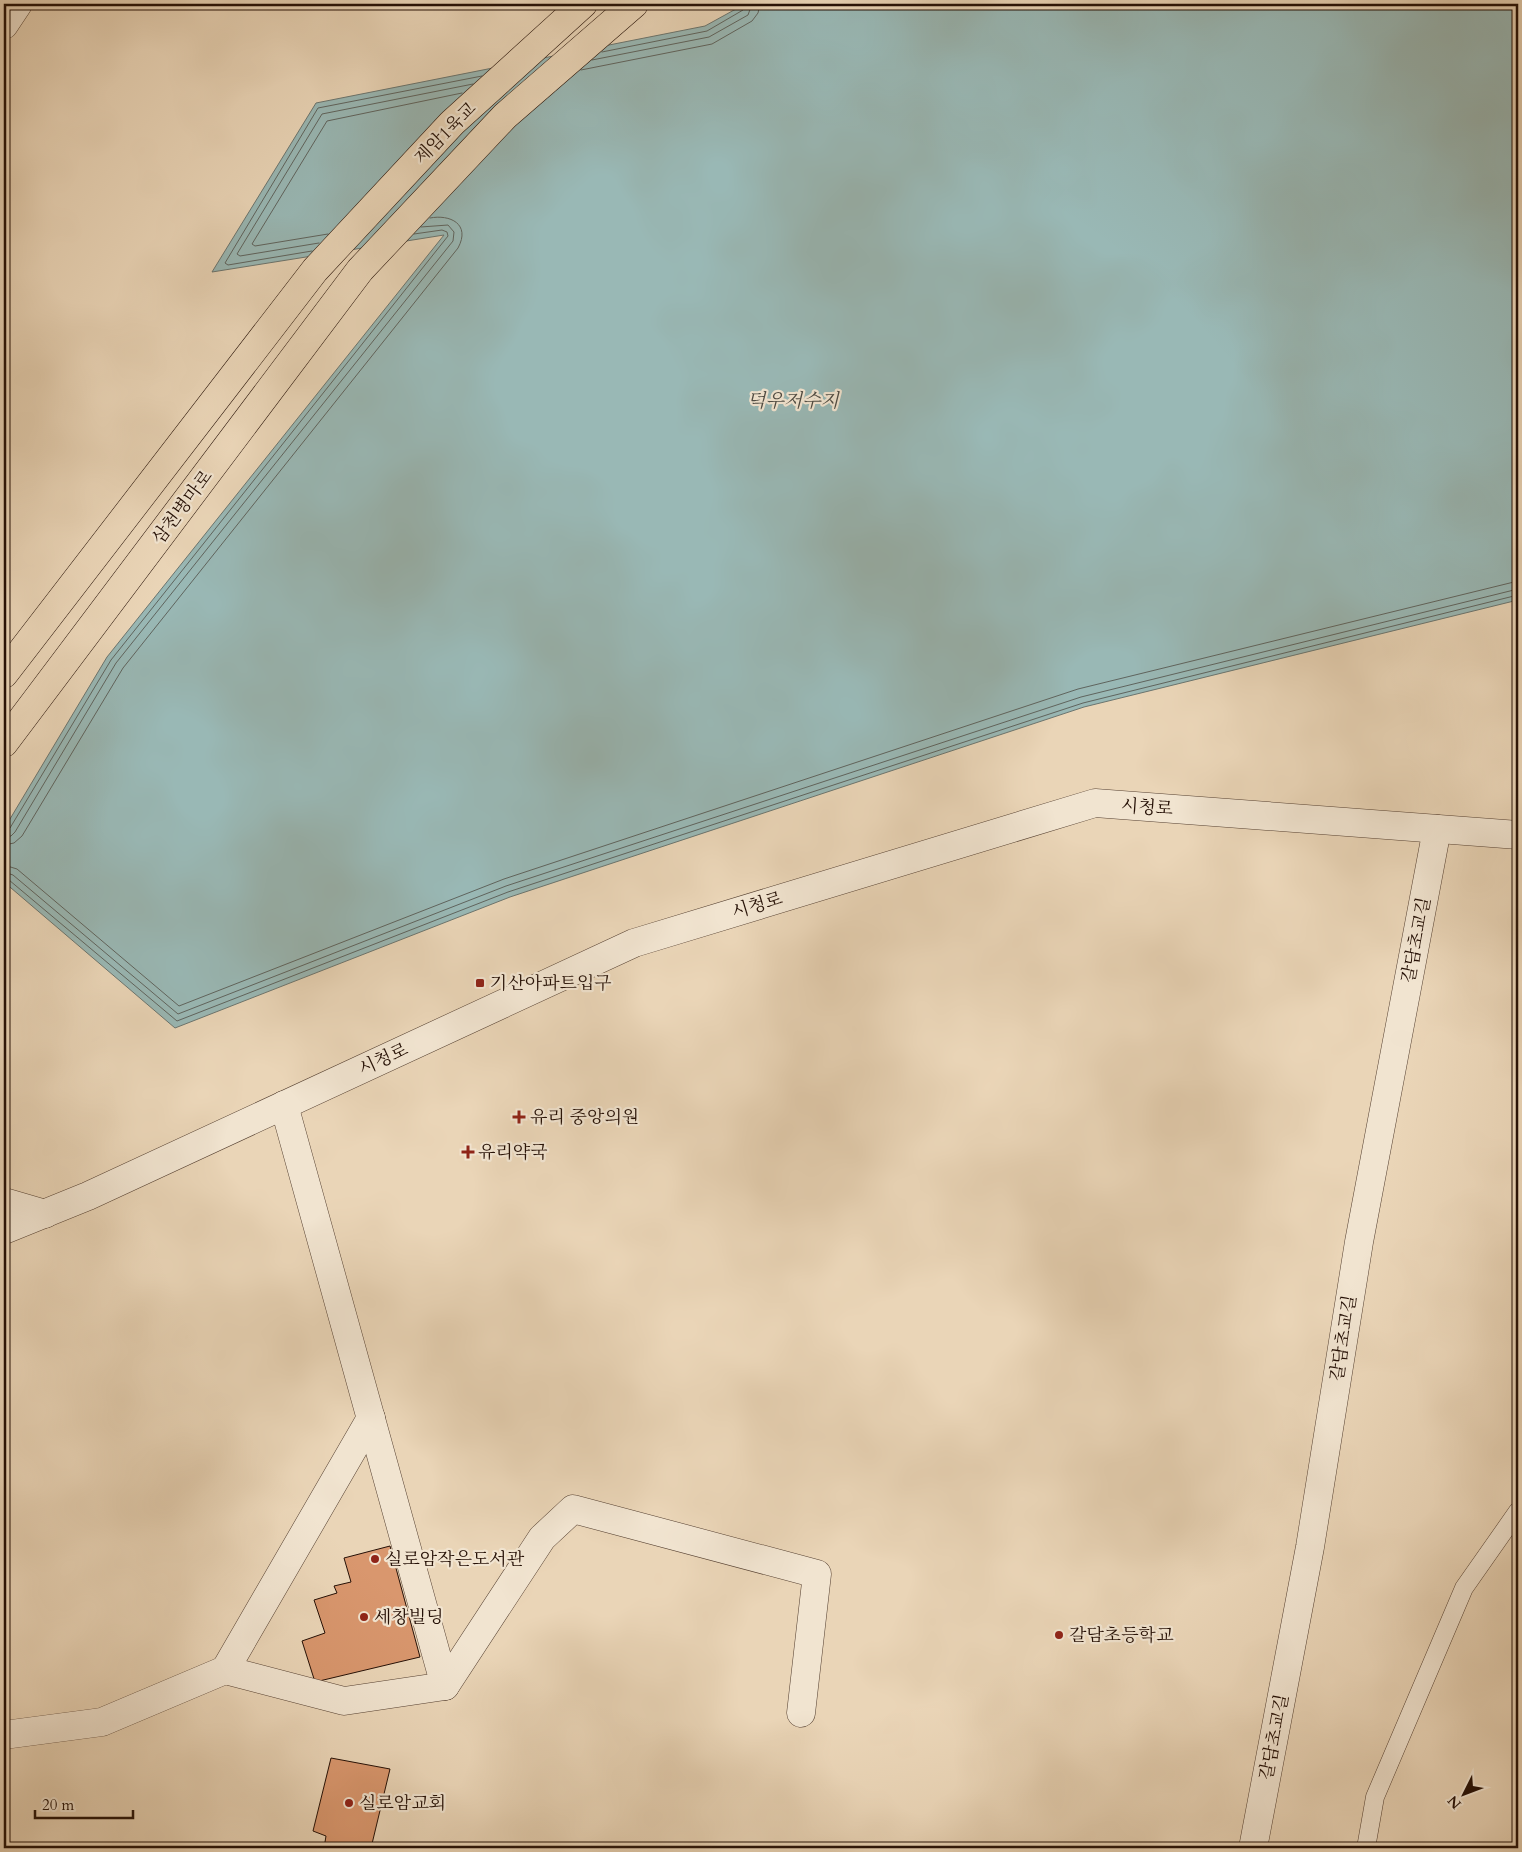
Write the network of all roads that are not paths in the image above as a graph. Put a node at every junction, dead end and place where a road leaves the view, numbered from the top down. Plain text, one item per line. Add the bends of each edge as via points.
1 (18, 4) edge
2 (583, 4) edge
3 (628, 8) edge
4 (4, 25) edge
5 (360, 270) joint
6 (4, 674) edge
7 (4, 743) edge
8 (1437, 829) junction
9 (1518, 835) edge
10 (284, 1105) junction
11 (4, 1202) edge
12 (45, 1214) junction
13 (4, 1230) edge
14 (371, 1418) junction
15 (1518, 1511) edge
16 (225, 1670) junction
17 (445, 1686) junction
18 (802, 1713) dead end
19 (4, 1735) edge
20 (1253, 1848) edge
21 (1366, 1848) edge

1 - 4 street
2 - 6 main road, 제암1육교 via 452,123 315,270
3 - 5 main road, 제암1육교 via 505,116
5 - 7 main road, 삼천병마로
8 - 9 street, 시청로
8 - 10 street, 시청로 via 1095,804 634,943
8 - 20 street, 갈담초교길 via 1359,1242 1310,1547
10 - 12 street, 시청로
10 - 14 street
11 - 12 street
12 - 13 street, 시청로
14 - 16 street
14 - 17 street
15 - 21 lane via 1464,1588 1375,1797
16 - 17 street via 344,1701
16 - 19 street via 102,1722
17 - 18 street via 542,1538 573,1509 817,1574

